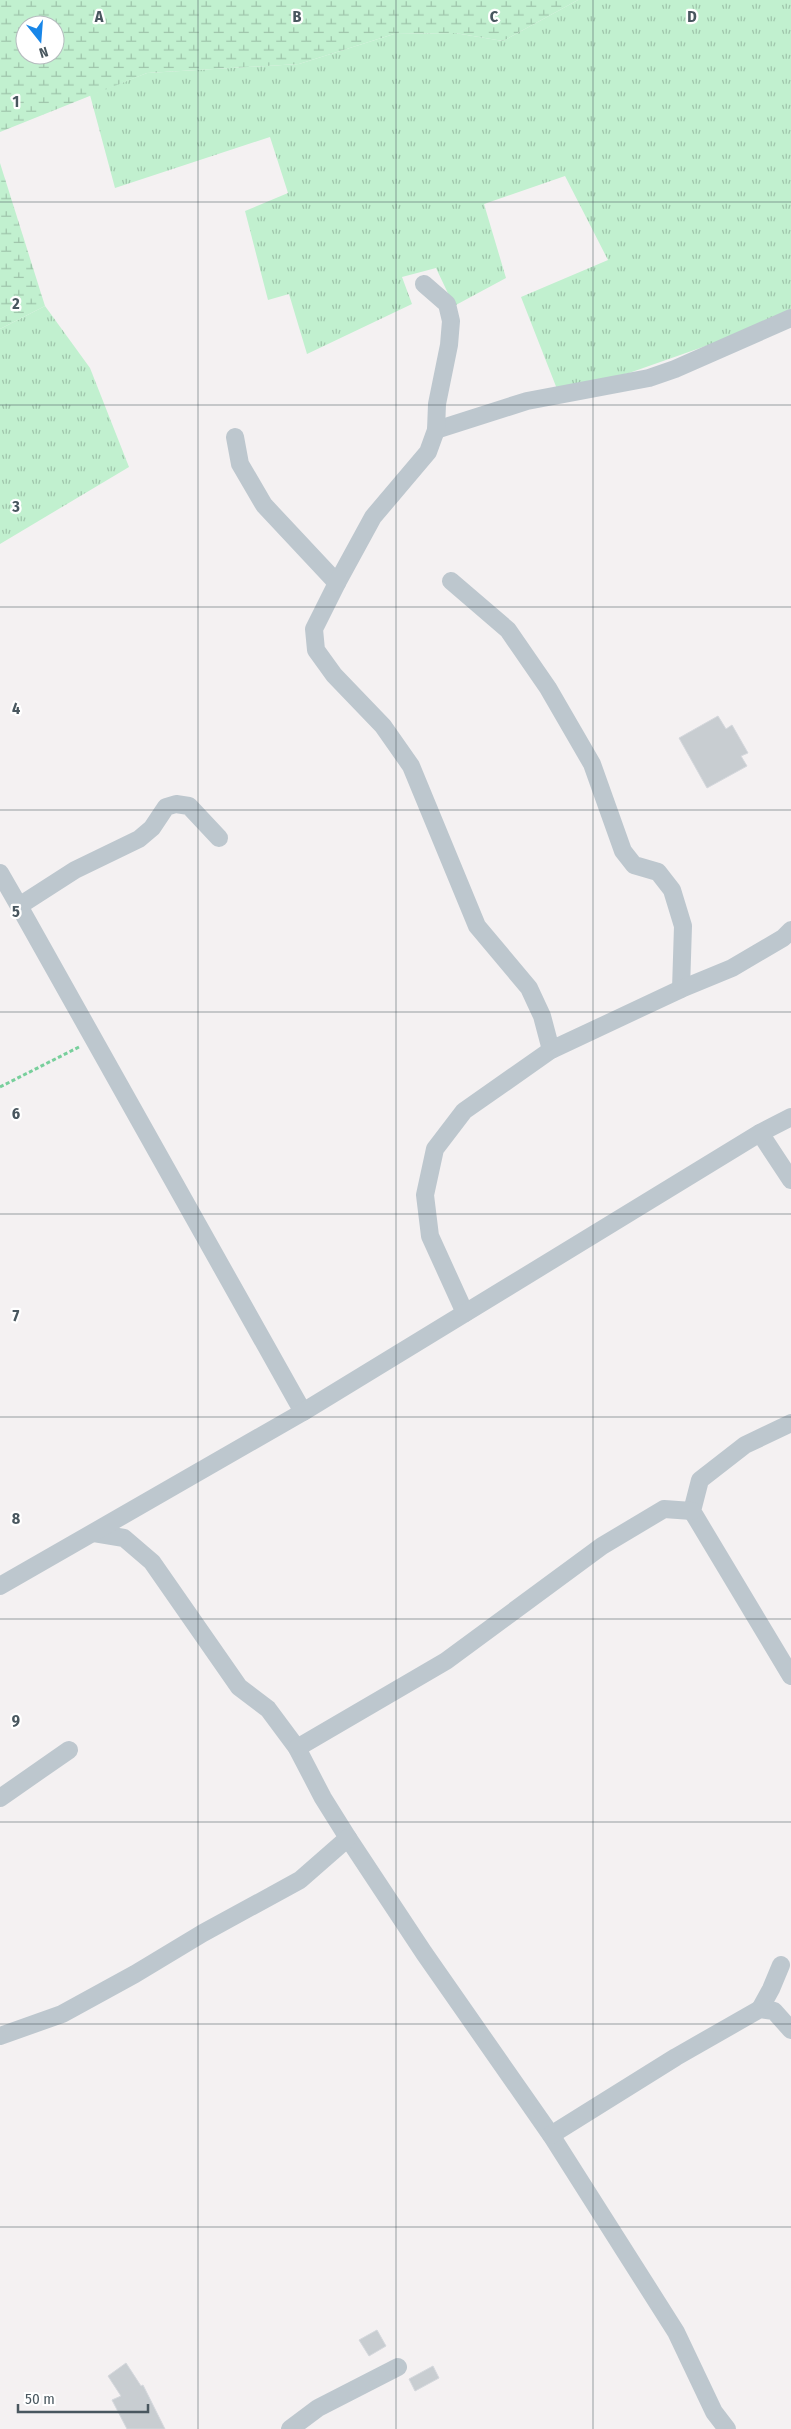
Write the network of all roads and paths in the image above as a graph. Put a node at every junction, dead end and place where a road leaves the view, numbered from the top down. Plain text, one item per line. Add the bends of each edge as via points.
1 (424, 284) dead end
2 (791, 318) edge
3 (436, 430) junction
4 (235, 437) dead end
5 (451, 581) dead end
6 (337, 583) junction
7 (219, 838) dead end
8 (0, 873) edge
9 (19, 906) junction
10 (791, 930) edge
11 (681, 989) junction
12 (95, 1039) junction
13 (551, 1050) junction
14 (0, 1087) edge
15 (791, 1117) edge
16 (760, 1133) junction
17 (791, 1180) edge
18 (465, 1313) junction
19 (303, 1412) junction
20 (791, 1423) edge
21 (692, 1511) junction
22 (94, 1533) junction
23 (0, 1586) edge
24 (791, 1676) edge
25 (297, 1748) junction
26 (69, 1750) dead end
27 (0, 1798) edge
28 (348, 1838) junction
29 (781, 1965) dead end
30 (760, 2009) junction
31 (791, 2030) edge
32 (0, 2036) edge
33 (551, 2135) junction
34 (398, 2367) dead end
35 (290, 2429) edge
36 (727, 2429) edge

1 - 3 street via 447,304 451,321 437,404
2 - 3 street via 648,378 527,402
3 - 6 street via 428,452 373,517
4 - 6 street via 240,464 264,504
5 - 11 street via 508,630 548,688 592,764 623,851 634,865 658,872 672,890 683,926
6 - 13 street via 314,629 316,650 334,675 383,726 410,766 477,926 529,988 542,1016
7 - 9 street via 189,806 176,804 166,807 152,828 139,839 75,870
8 - 9 street
9 - 12 street
10 - 11 street via 732,968
11 - 13 street
12 - 14 path
12 - 19 street
13 - 18 street via 464,1111 435,1149 425,1195 430,1236
15 - 16 street
16 - 17 street
16 - 18 street
18 - 19 street
19 - 22 street
20 - 21 street via 745,1446 700,1480
21 - 24 street
21 - 25 street via 664,1508 602,1546 446,1662
22 - 23 street
22 - 25 street via 124,1538 152,1562 239,1687 268,1709
25 - 28 street
26 - 27 street
28 - 32 street via 300,1880 135,1974 62,2014
28 - 33 street
29 - 30 street
30 - 31 street via 774,2011
30 - 33 street
33 - 36 street via 676,2332 714,2412
34 - 35 street via 318,2408

